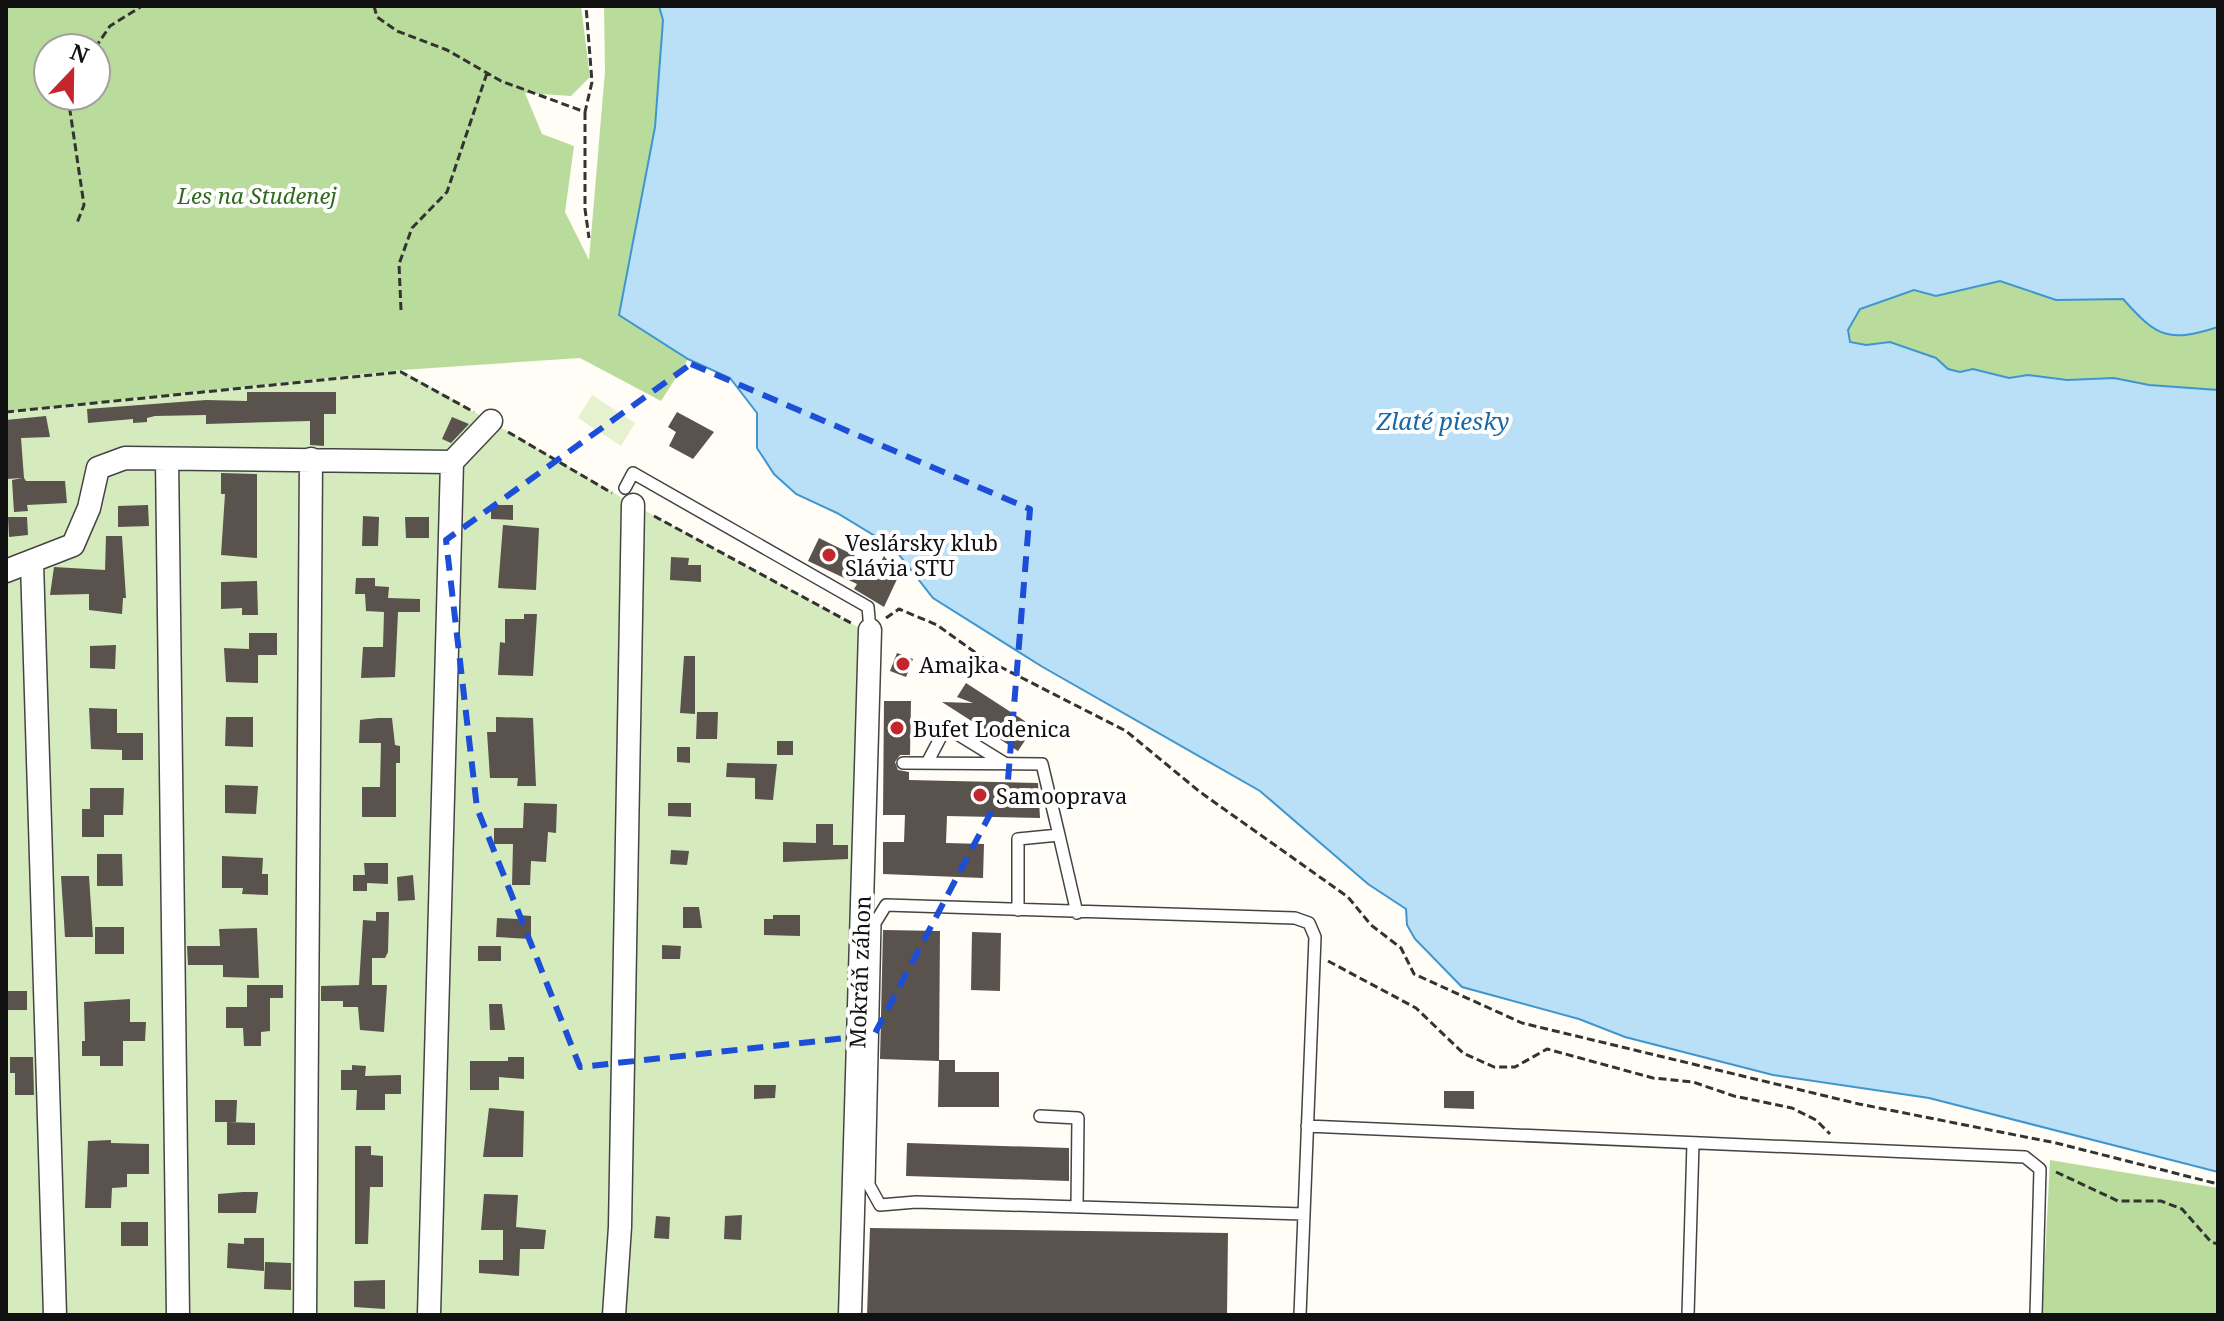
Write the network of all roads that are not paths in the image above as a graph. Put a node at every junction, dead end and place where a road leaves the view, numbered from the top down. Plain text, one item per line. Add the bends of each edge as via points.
1 (491, 421) dead end
2 (167, 459) junction
3 (311, 459) junction
4 (452, 462) junction
5 (629, 496) joint
6 (32, 563) junction
7 (6, 571) edge
8 (870, 630) joint
9 (903, 763) dead end
10 (927, 763) junction
11 (1007, 764) junction
12 (1059, 835) junction
13 (1018, 910) junction
14 (1077, 913) junction
15 (1040, 1116) dead end
16 (1307, 1126) junction
17 (1693, 1143) junction
18 (1077, 1207) junction
19 (1304, 1214) junction
20 (55, 1315) edge
21 (178, 1315) edge
22 (305, 1315) edge
23 (429, 1315) edge
24 (614, 1315) edge
25 (850, 1315) edge
26 (1300, 1315) edge
27 (1688, 1315) edge
28 (2036, 1315) edge

1 - 4 street
2 - 3 street
2 - 6 street via 125,458 98,468 73,545
2 - 21 street
3 - 4 street
3 - 22 street
4 - 23 street
5 - 8 lane via 633,473 868,607
5 - 24 street via 620,1211
6 - 7 street
6 - 20 street
8 - 25 street, Mokráň záhon
9 - 10 lane
10 - 11 lane
10 - 11 lane via 946,727
11 - 12 lane via 1042,764
12 - 13 lane via 1018,839
12 - 14 lane
13 - 14 lane
13 - 18 lane via 886,905 875,923 869,1185 880,1205
14 - 16 lane via 1295,918 1309,923 1315,937
15 - 18 lane via 1078,1118
16 - 17 lane
16 - 19 lane
17 - 27 lane
17 - 28 lane via 2025,1157 2040,1169
18 - 19 lane
19 - 26 lane

